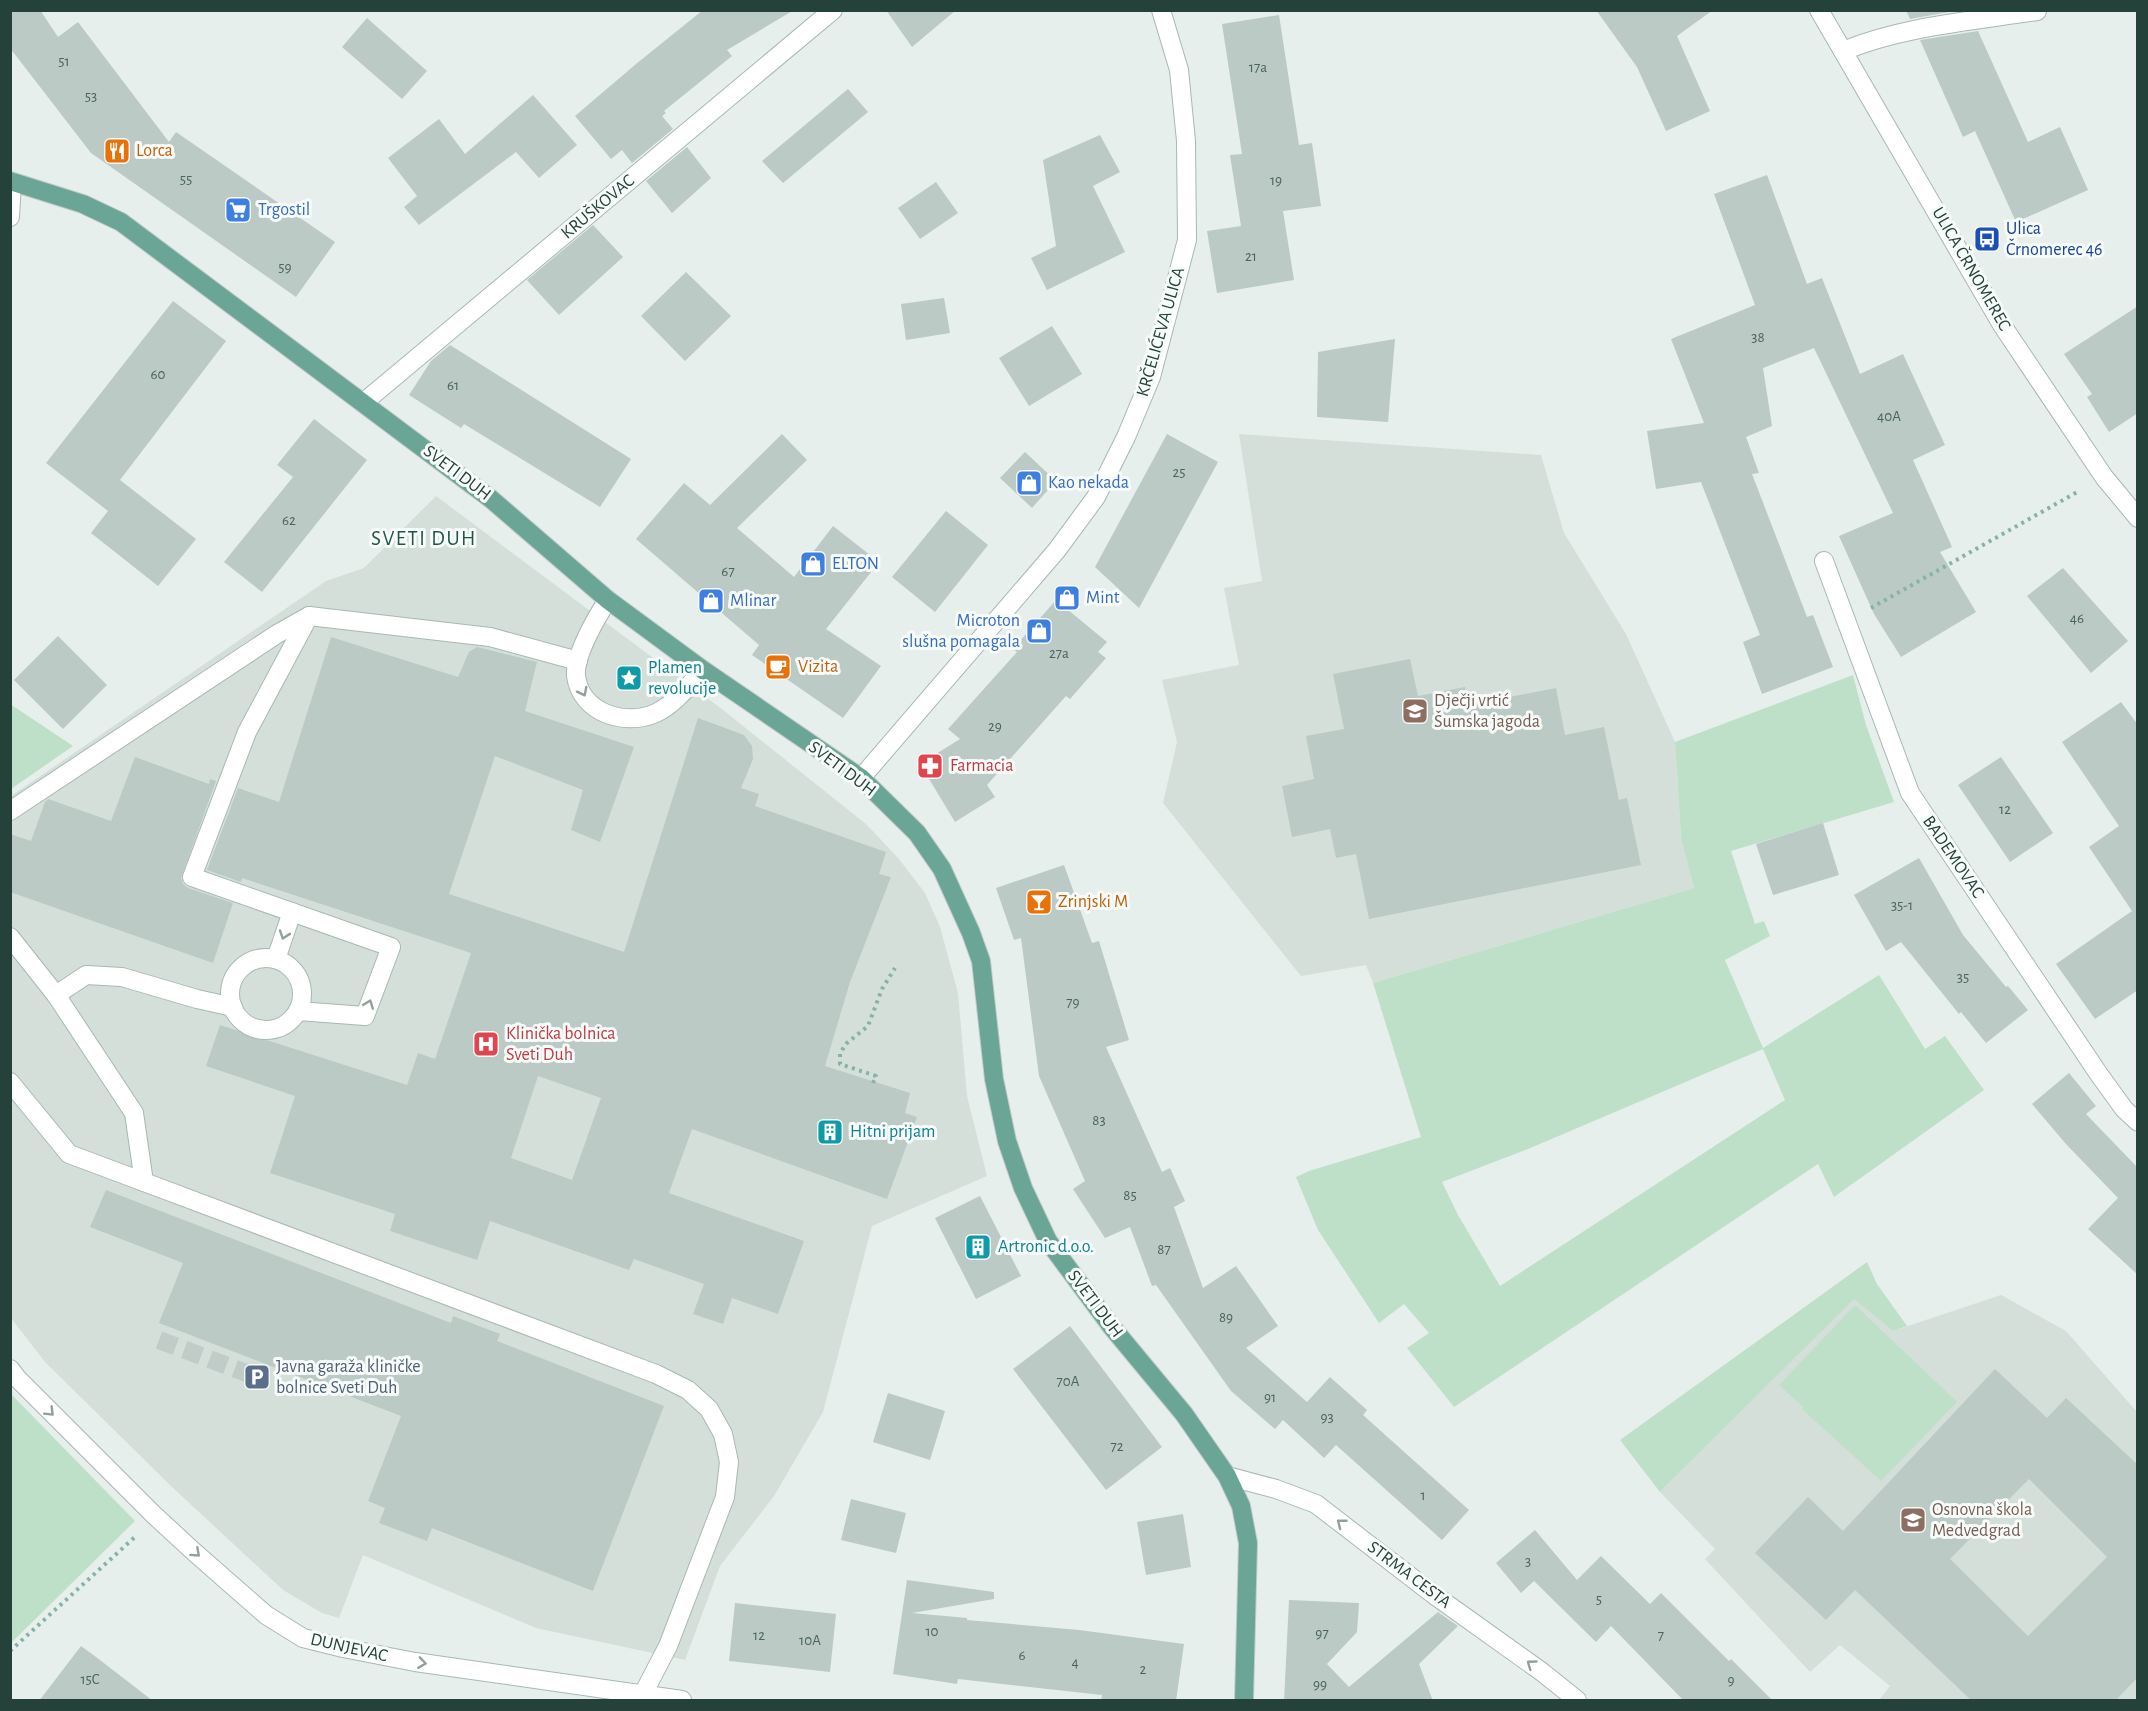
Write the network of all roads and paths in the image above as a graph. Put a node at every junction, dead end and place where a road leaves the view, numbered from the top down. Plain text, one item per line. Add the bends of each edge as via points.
1 (833, 10) edge
2 (1161, 10) edge
3 (1819, 10) edge
4 (2037, 11) edge
5 (2002, 13) edge
6 (1843, 51) junction
7 (11, 181) edge
8 (10, 217) edge
9 (363, 403) junction
10 (2083, 489) dead end
11 (2138, 518) edge
12 (1824, 561) dead end
13 (608, 600) junction
14 (309, 616) junction
15 (1846, 621) junction
16 (578, 661) junction
17 (703, 670) junction
18 (861, 778) junction
19 (10, 811) edge
20 (292, 912) junction
21 (10, 937) edge
22 (276, 959) junction
23 (895, 968) dead end
24 (56, 995) junction
25 (233, 1007) junction
26 (298, 1011) junction
27 (10, 1082) edge
28 (873, 1083) dead end
29 (2138, 1122) edge
30 (144, 1182) junction
31 (10, 1369) edge
32 (1227, 1476) junction
33 (136, 1536) dead end
34 (10, 1651) edge
35 (643, 1695) junction
36 (682, 1701) edge
37 (1244, 1701) edge
38 (1577, 1701) edge

1 - 9 street, KRUŠKOVAC
2 - 18 street, KRČELIĆEVA ULICA via 1179,70 1186,141 1187,240 1151,377 1126,437 1089,506 1057,550
3 - 6 street, ULICA ČRNOMEREC
4 - 5 street
5 - 6 street via 1899,33
6 - 11 street, ULICA ČRNOMEREC via 2002,325 2104,477
7 - 8 street
7 - 9 main road, SVETI DUH via 83,204 121,222
9 - 13 main road, SVETI DUH via 491,499
10 - 15 path
12 - 15 street, BADEMOVAC
13 - 16 street via 594,621
13 - 17 main road, SVETI DUH
14 - 16 street via 490,637
14 - 19 street
14 - 20 street via 247,732 192,877
15 - 29 street, BADEMOVAC via 1910,793 2098,1073
16 -> 17 street via 576,676 584,697 594,708 617,718 654,714 674,701
17 - 18 main road, SVETI DUH
18 - 32 main road, SVETI DUH via 917,833 942,869 971,933 981,961 994,1079 1007,1141 1023,1188 1048,1241 1111,1326 1184,1414
20 -> 22 street
26 -> 20 street via 364,1016 392,947
21 - 24 street
22 - 25 street via 259,958 238,972 230,994
22 - 26 street via 287,964 302,984
23 - 28 path via 868,1026 840,1053 840,1064 876,1077
24 - 25 street via 86,975 113,976
24 - 30 street via 134,1113
25 - 26 street via 244,1022 267,1030 290,1021
27 - 30 street via 69,1154
30 - 35 street via 656,1374 688,1390 710,1409 723,1434 729,1462 725,1497 668,1646
31 -> 35 street, DUNJEVAC via 185,1543 266,1615 303,1638 415,1662
32 - 37 main road, SVETI DUH via 1241,1506 1248,1543
38 -> 32 street, STRMA CESTA via 1316,1504
33 - 34 path
35 - 36 street, DUNJEVAC

